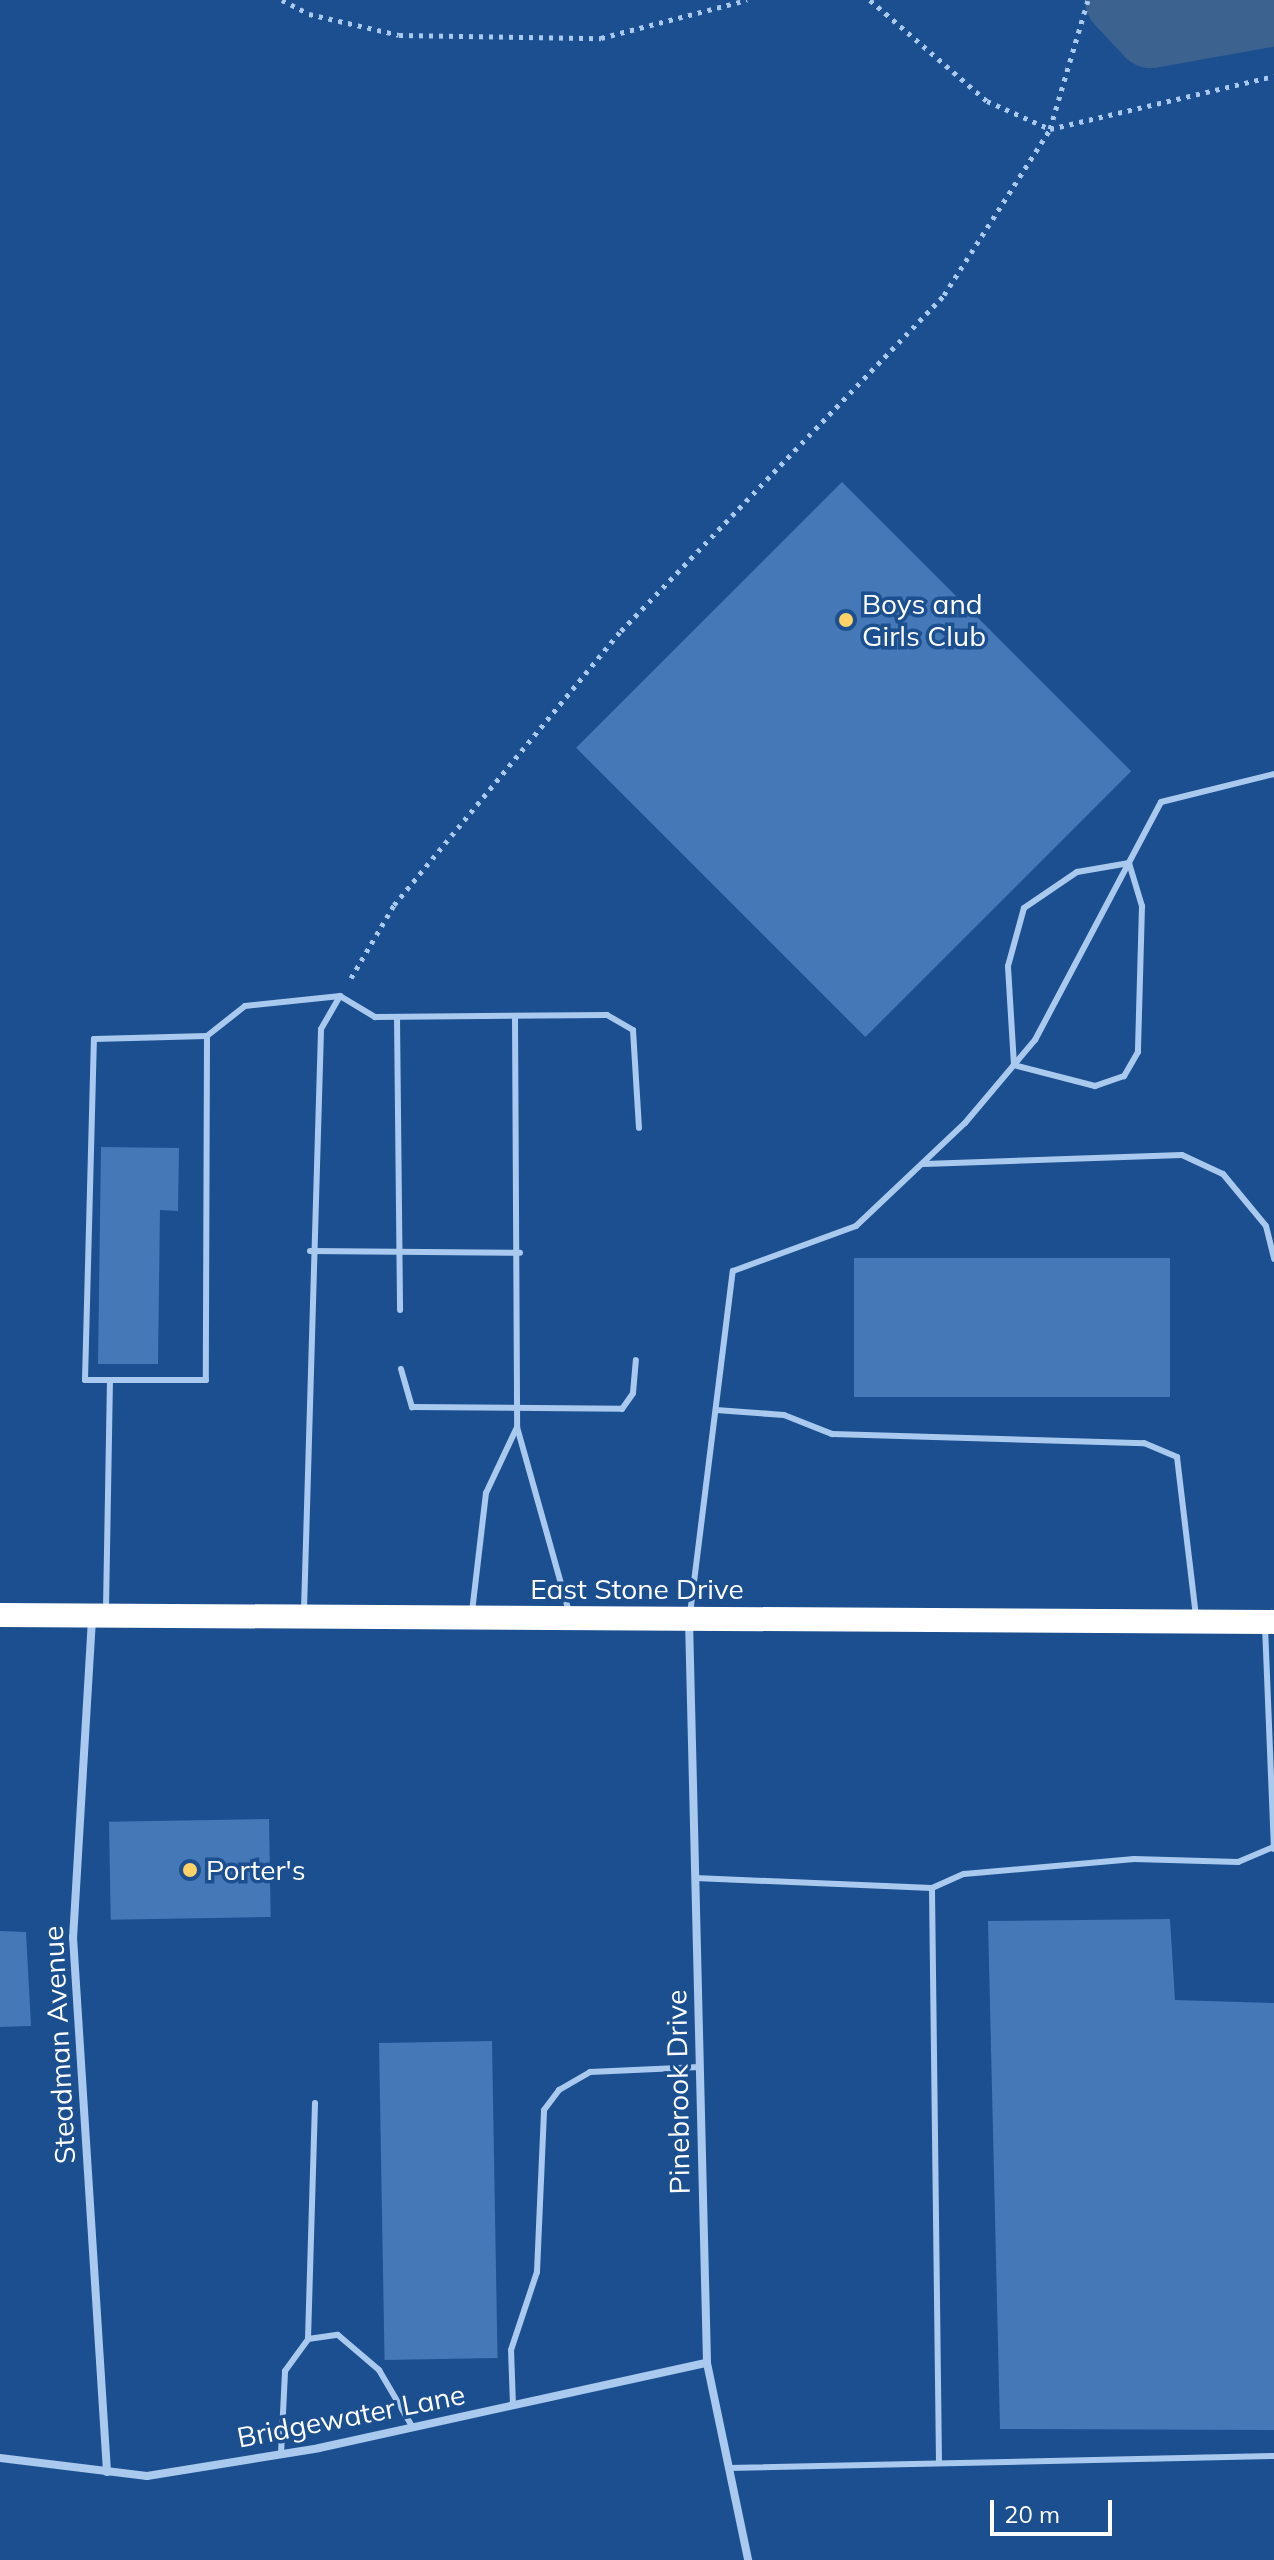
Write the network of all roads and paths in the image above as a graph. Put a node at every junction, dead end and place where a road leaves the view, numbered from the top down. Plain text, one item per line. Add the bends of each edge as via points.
1 (282, 0) edge
2 (747, 0) edge
3 (870, 0) edge
4 (1088, 1) edge
5 (1274, 76) edge
6 (1050, 129) junction
7 (1274, 774) edge
8 (1129, 863) junction
9 (340, 996) junction
10 (515, 1016) junction
11 (397, 1017) junction
12 (207, 1036) junction
13 (1014, 1065) junction
14 (639, 1128) dead end
15 (922, 1164) junction
16 (310, 1251) junction
17 (400, 1252) junction
18 (520, 1253) junction
19 (1274, 1259) edge
20 (400, 1310) dead end
21 (636, 1360) dead end
22 (401, 1369) dead end
23 (110, 1380) junction
24 (517, 1408) junction
25 (716, 1410) junction
26 (517, 1427) junction
27 (0, 1615) edge
28 (99, 1616) junction
29 (304, 1618) junction
30 (471, 1618) junction
31 (571, 1619) junction
32 (689, 1620) junction
33 (1197, 1622) junction
34 (1270, 1622) edge
35 (1273, 1848) edge
36 (695, 1878) junction
37 (932, 1888) junction
38 (700, 2067) junction
39 (315, 2103) dead end
40 (308, 2339) junction
41 (707, 2363) junction
42 (513, 2406) junction
43 (413, 2428) junction
44 (281, 2454) junction
45 (1274, 2456) edge
46 (0, 2458) edge
47 (939, 2463) junction
48 (729, 2468) junction
49 (107, 2472) junction
50 (748, 2560) edge

1 - 2 path via 309,14 399,35 601,38
3 - 6 path via 987,101
4 - 6 path
5 - 6 path
6 - 9 path via 944,295 621,631 394,905
7 - 8 lane via 1161,802
8 - 13 lane via 1035,1040
8 - 13 lane via 1077,872 1024,908 1008,966
8 - 13 lane via 1142,906 1138,1052 1124,1076 1095,1086
9 - 11 lane via 375,1017
9 - 12 lane via 245,1006
9 - 16 lane via 321,1029
10 - 11 lane
10 - 14 lane via 607,1015 633,1030
10 - 18 lane
11 - 17 lane
12 - 23 lane via 206,1380
12 - 23 lane via 94,1039 85,1380
13 - 15 lane
15 - 19 lane via 1182,1155 1223,1174 1266,1226
15 - 25 lane via 856,1226 733,1271
16 - 17 lane
16 - 29 lane
17 - 18 lane
17 - 20 lane
18 - 24 lane
21 - 24 lane via 633,1393 622,1409
22 - 24 lane via 412,1407
23 - 28 lane
24 - 26 lane
25 - 32 lane
25 - 33 lane via 784,1415 832,1434 1144,1443 1177,1457
26 - 30 lane via 486,1493
26 - 31 lane
27 - 28 highway, East Stone Drive
28 - 29 highway, East Stone Drive
28 - 49 street, Steadman Avenue via 73,1937
29 - 30 highway, East Stone Drive
30 - 31 highway, East Stone Drive
31 - 32 highway, East Stone Drive
32 - 33 highway, East Stone Drive
32 - 36 street, Pinebrook Drive
33 - 34 highway, East Stone Drive
34 - 35 lane
35 - 37 lane via 1238,1862 1134,1859 964,1874
36 - 37 lane
36 - 38 street, Pinebrook Drive
37 - 47 lane
38 - 41 street, Pinebrook Drive
38 - 42 lane via 590,2072 559,2090 544,2110 537,2272 511,2350
39 - 40 lane
40 - 43 lane via 338,2335 379,2370
40 - 44 lane via 285,2371
41 - 42 street, Bridgewater Lane
41 - 48 street, Pinebrook Drive
42 - 43 street, Bridgewater Lane
43 - 44 street, Bridgewater Lane
44 - 49 street, Bridgewater Lane via 147,2476
45 - 47 lane
46 - 49 street, Bridgewater Lane
47 - 48 lane
48 - 50 street, Pinebrook Drive

